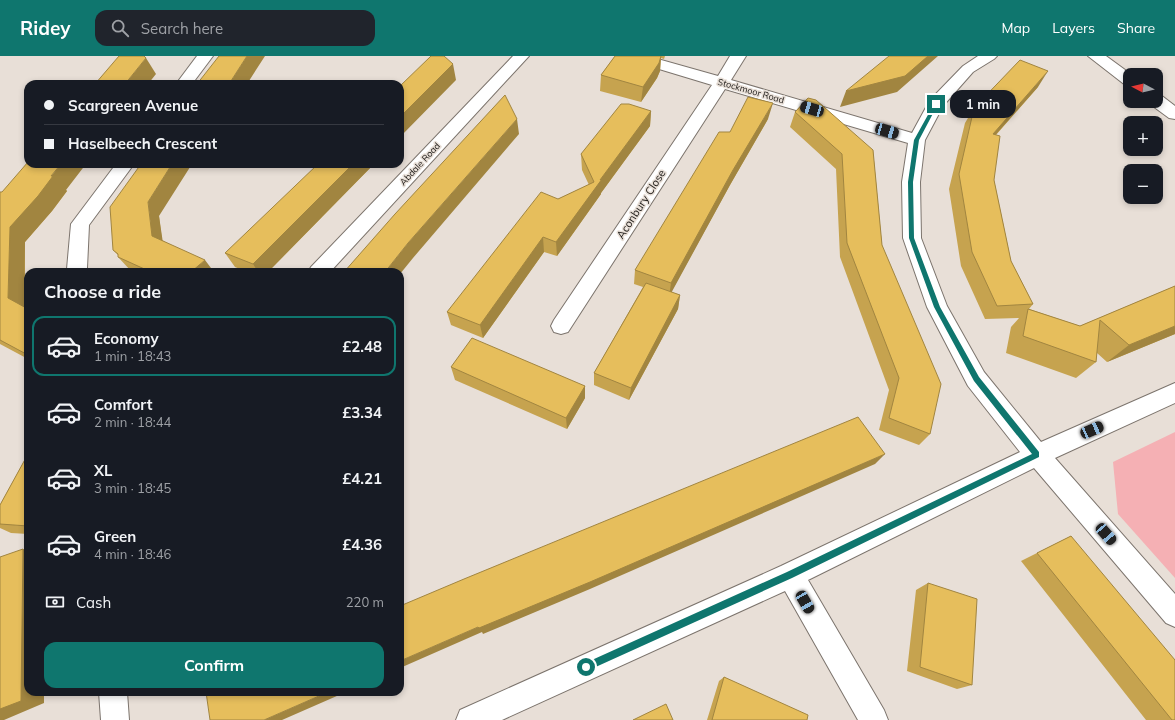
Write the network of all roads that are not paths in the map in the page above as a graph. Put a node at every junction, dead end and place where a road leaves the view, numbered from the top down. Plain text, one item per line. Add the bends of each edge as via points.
1 (205, 56) edge
2 (521, 56) edge
3 (631, 56) edge
4 (738, 56) edge
5 (989, 56) edge
6 (1096, 56) edge
7 (1123, 76) edge
8 (187, 80) edge
9 (722, 82) junction
10 (1163, 105) edge
11 (1175, 114) edge
12 (917, 140) junction
13 (122, 168) edge
14 (77, 268) edge
15 (322, 268) edge
16 (561, 326) dead end
17 (1175, 393) edge
18 (1036, 455) junction
19 (790, 575) junction
20 (1175, 614) edge
21 (113, 696) edge
22 (115, 720) edge
23 (470, 720) edge
24 (874, 720) edge

1 - 8 street
2 - 15 street, Abdale Road
3 - 9 street, Stockmoor Road
4 - 9 street, Aconbury Close
5 - 12 street via 968,69 936,104
6 - 7 street
9 - 12 street, Stockmoor Road
9 - 16 street, Aconbury Close
10 - 11 street
12 - 18 street via 911,182 912,238 935,300 976,379
13 - 14 street via 80,224
17 - 18 street
18 - 19 street
18 - 20 street
19 - 23 street
19 - 24 street
21 - 22 street

